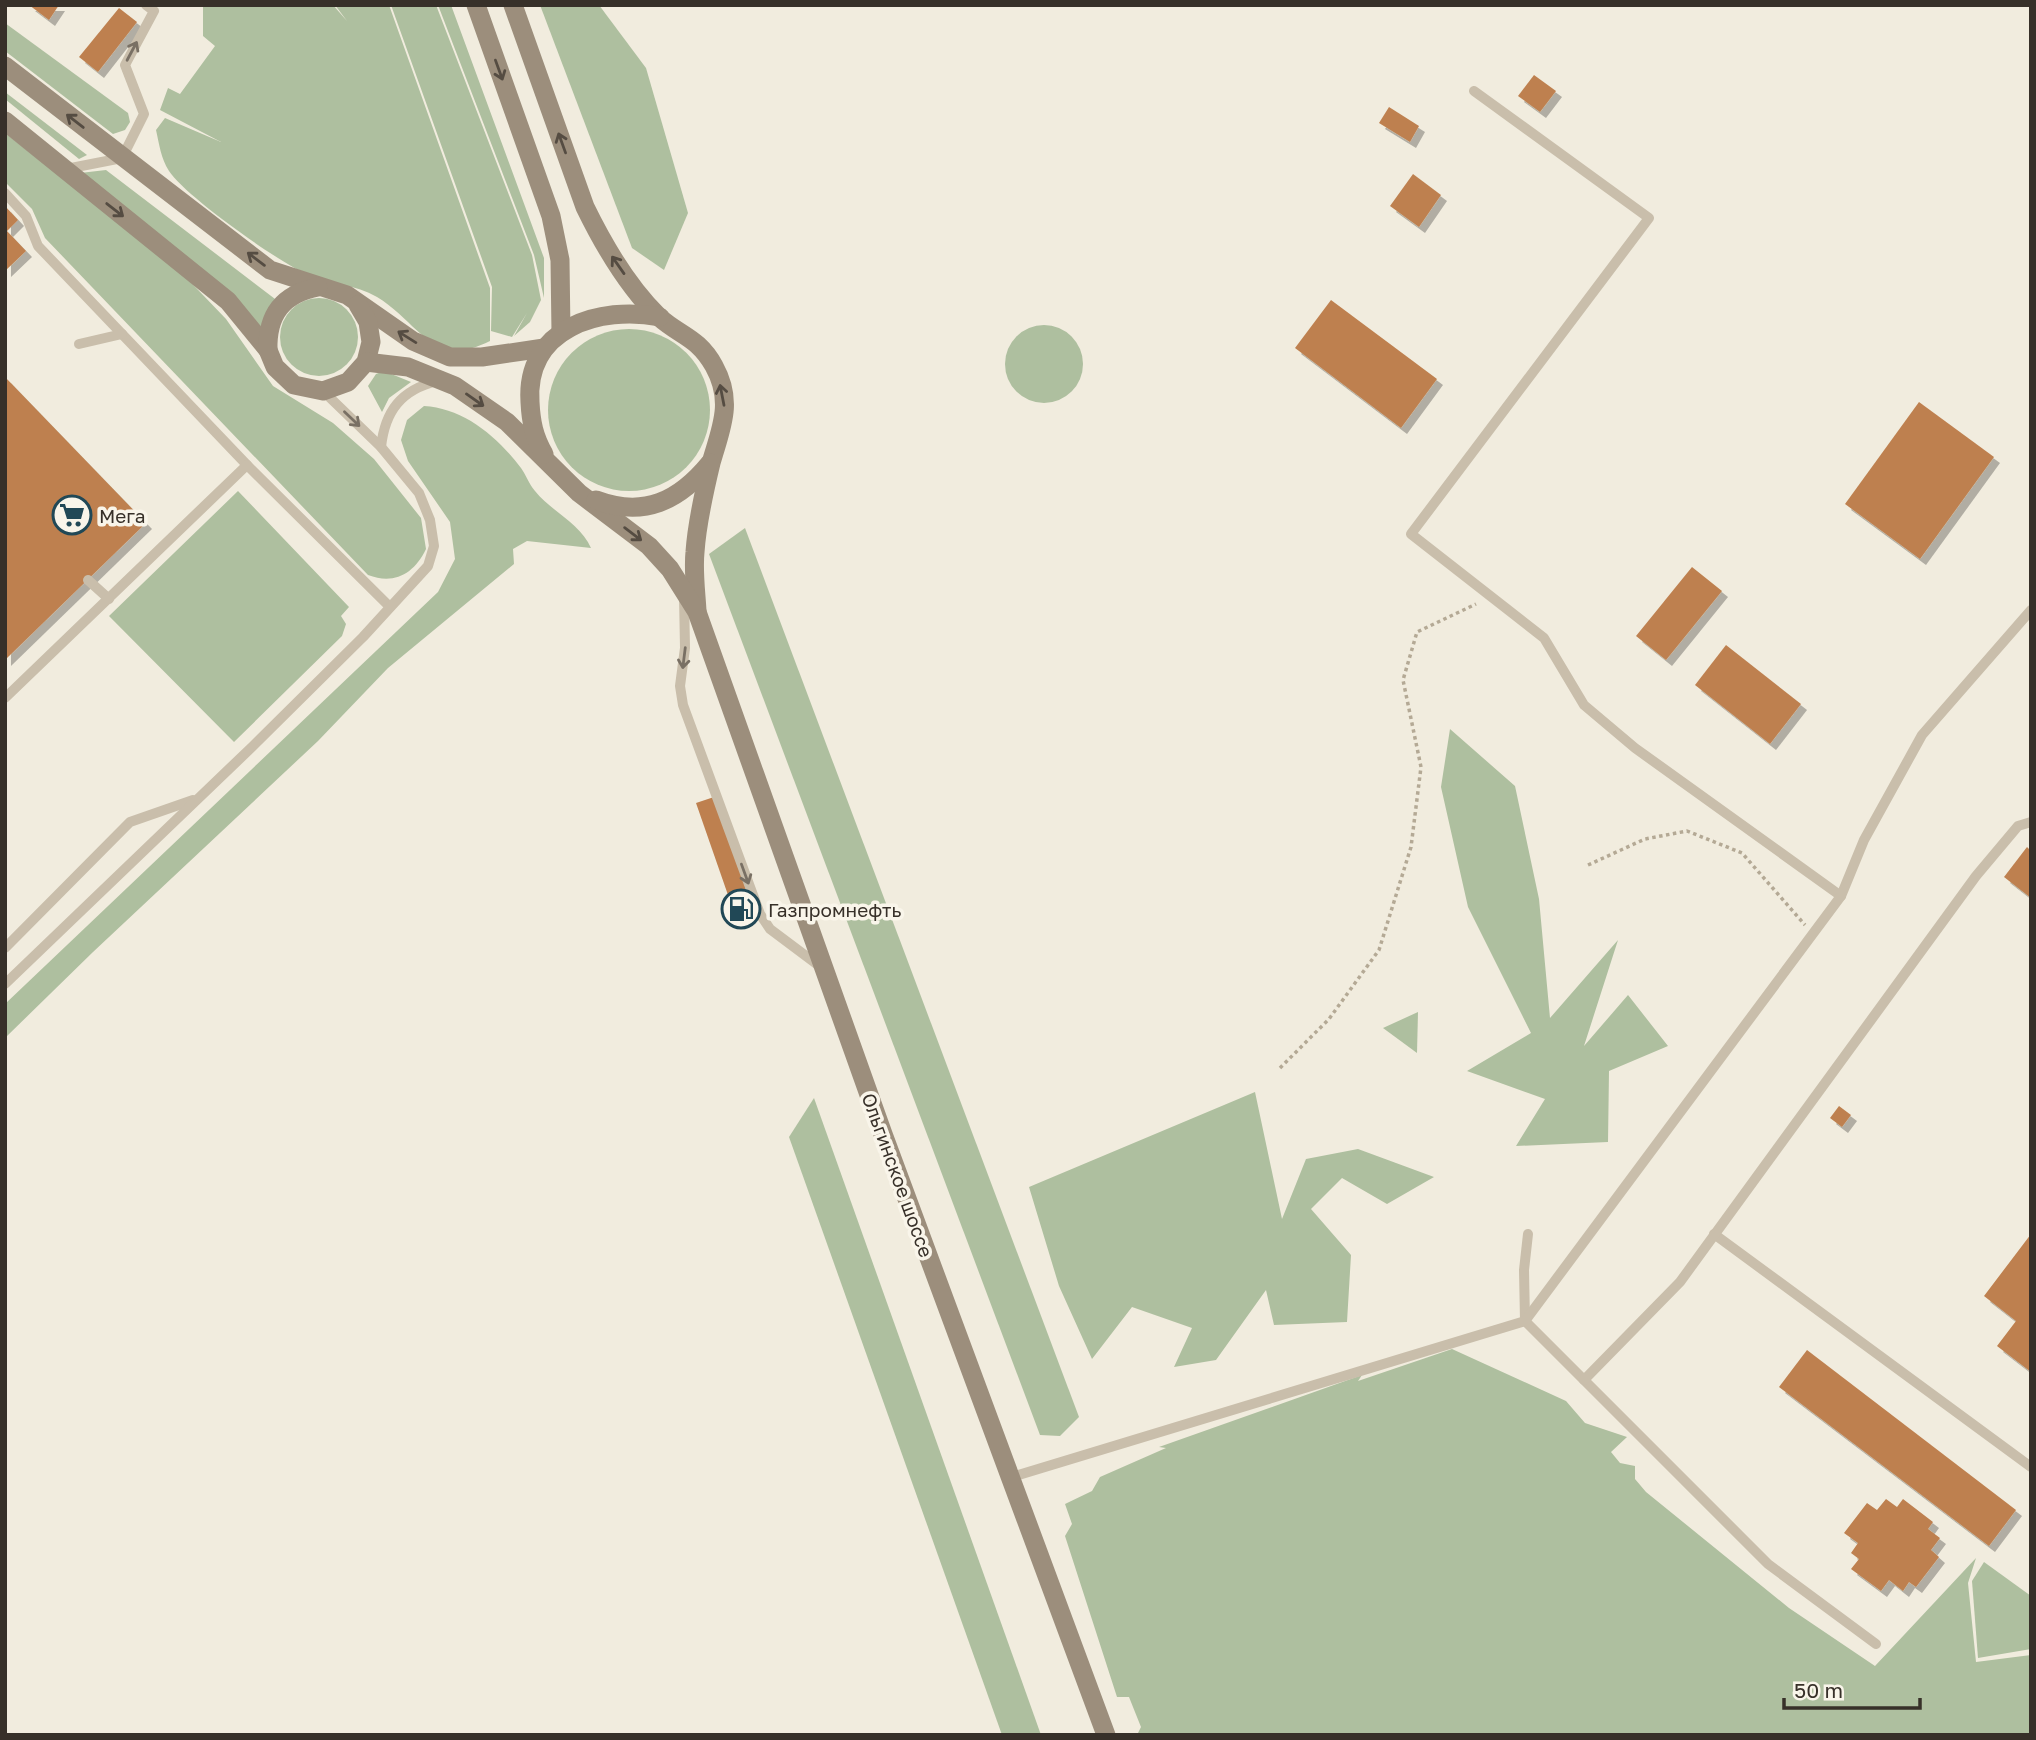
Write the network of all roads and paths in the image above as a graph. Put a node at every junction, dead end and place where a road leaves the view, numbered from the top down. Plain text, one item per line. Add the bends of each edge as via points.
1 (146, 5) edge
2 (476, 5) edge
3 (513, 5) edge
4 (5, 66) edge
5 (1474, 91) dead end
6 (5, 121) edge
7 (122, 158) junction
8 (63, 170) junction
9 (5, 193) edge
10 (318, 287) junction
11 (358, 304) junction
12 (660, 317) junction
13 (561, 333) junction
14 (121, 334) junction
15 (79, 344) dead end
16 (544, 348) junction
17 (268, 350) junction
18 (366, 362) junction
19 (440, 380) junction
20 (323, 391) junction
21 (381, 447) junction
22 (712, 461) junction
23 (247, 465) junction
24 (554, 470) junction
25 (579, 493) junction
26 (88, 580) dead end
27 (684, 590) junction
28 (1491, 597) junction
29 (108, 599) junction
30 (390, 607) junction
31 (2031, 610) edge
32 (697, 612) junction
33 (5, 698) edge
34 (199, 798) junction
35 (2031, 822) edge
36 (1588, 865) dead end
37 (1841, 897) junction
38 (1813, 935) junction
39 (5, 948) edge
40 (823, 969) junction
41 (5, 984) edge
42 (1280, 1068) dead end
43 (1528, 1234) dead end
44 (1714, 1234) junction
45 (1525, 1321) junction
46 (1584, 1380) junction
47 (2031, 1467) edge
48 (1012, 1477) junction
49 (1876, 1644) dead end
50 (1106, 1735) edge

7 -> 1 lane via 144,114 125,65 154,11
2 -> 13 main road via 551,216 560,260
12 -> 3 main road via 618,266 585,207
7 -> 4 main road
5 - 28 lane via 1649,218 1411,534
6 - 8 main road
7 - 8 lane
10 -> 7 main road via 270,270
8 -> 17 main road via 228,301
9 - 14 lane via 26,216 38,246
10 - 11 main road via 347,295
10 - 17 main road via 300,290 285,300 268,331
16 -> 11 main road via 450,357 413,341
11 - 18 main road via 368,322 371,342
12 - 13 main road via 632,312 599,315
22 -> 12 main road via 725,400 715,367 694,339
13 - 16 main road
14 - 15 lane
14 - 23 lane
16 - 24 main road via 529,386 532,427
17 - 20 main road via 284,378 304,389
18 - 19 main road via 408,367
18 - 20 main road via 348,382
19 - 21 lane via 418,386 398,402 383,424
19 -> 24 main road via 507,422
20 -> 21 lane
21 - 30 lane via 419,493 434,546 428,566
22 - 25 main road via 690,488 639,508 613,506
22 - 32 main road via 694,554
23 - 29 lane
23 - 30 lane
24 - 25 main road
25 -> 27 main road via 649,546
26 - 29 lane
27 - 32 main road
27 -> 40 lane via 683,705 760,914 771,929
28 - 37 lane via 1544,638 1584,705 1635,748
28 - 42 path via 1417,632 1403,680 1421,767 1411,847 1378,950 1329,1018
29 - 33 lane
30 - 34 lane
31 - 37 lane via 1922,735 1864,840
32 - 40 main road, Ольгинское шоссе
34 - 39 lane via 130,822
34 - 41 lane
35 - 44 lane via 2018,826 1976,876
36 - 38 path via 1645,839 1687,831 1742,853
37 - 38 lane
38 - 45 lane
40 - 48 main road, Ольгинское шоссе
43 - 45 lane
44 - 46 lane via 1680,1282
44 - 47 lane
45 - 46 lane
45 - 48 lane
46 - 49 lane via 1768,1564
48 - 50 main road, Ольгинское шоссе

